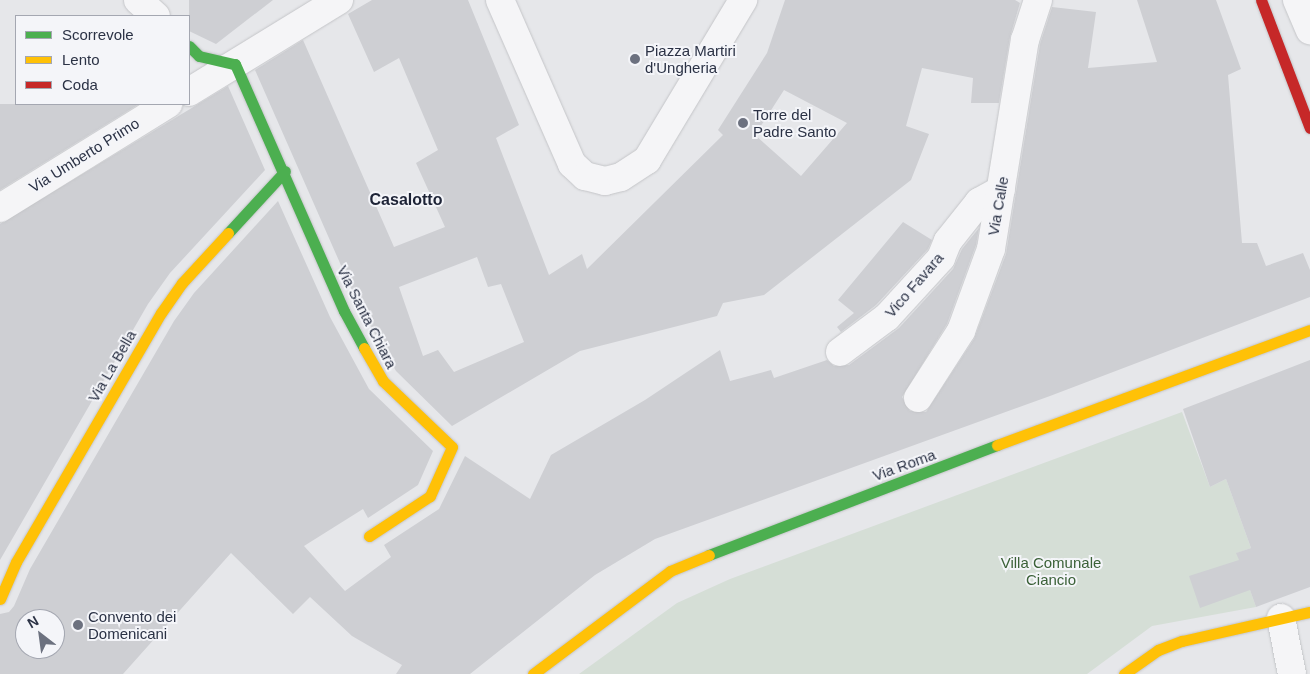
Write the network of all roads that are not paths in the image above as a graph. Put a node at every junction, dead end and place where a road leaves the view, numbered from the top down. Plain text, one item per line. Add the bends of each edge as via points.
1 (138, 0) edge
2 (339, 0) edge
3 (500, 0) edge
4 (743, 0) edge
5 (1038, 0) edge
6 (1261, 0) edge
7 (1297, 0) edge
8 (155, 15) edge
9 (1310, 30) edge
10 (190, 47) edge
11 (236, 64) junction
12 (190, 91) edge
13 (166, 105) edge
14 (1310, 128) edge
15 (285, 171) junction
16 (1001, 190) junction
17 (0, 208) edge
18 (1310, 330) edge
19 (840, 352) dead end
20 (918, 398) dead end
21 (369, 536) dead end
22 (0, 599) edge
23 (1310, 612) edge
24 (1281, 618) junction
25 (533, 674) edge
26 (1124, 674) edge
27 (1292, 674) edge

1 - 8 street
2 - 11 street
3 - 4 street via 572,164 585,176 605,181 621,178 647,160
5 - 16 street, Via Calle via 1025,40
6 - 14 street
7 - 9 street
10 - 11 street via 199,56
11 - 12 street
11 - 15 street, Via Santa Chiara
13 - 17 street, Via Umberto Primo
15 - 21 street, Via Santa Chiara via 344,311 382,381 452,446 430,496
15 - 22 street, Via La Bella via 182,283 160,313 16,562
16 - 19 street, Vico Favara via 979,202 948,241 941,258 887,316
16 - 20 street, Via Calle via 991,249 961,331
18 - 25 street, Via Roma via 775,527 670,571
23 - 24 street
24 - 26 street via 1182,641 1158,650
24 - 27 street

